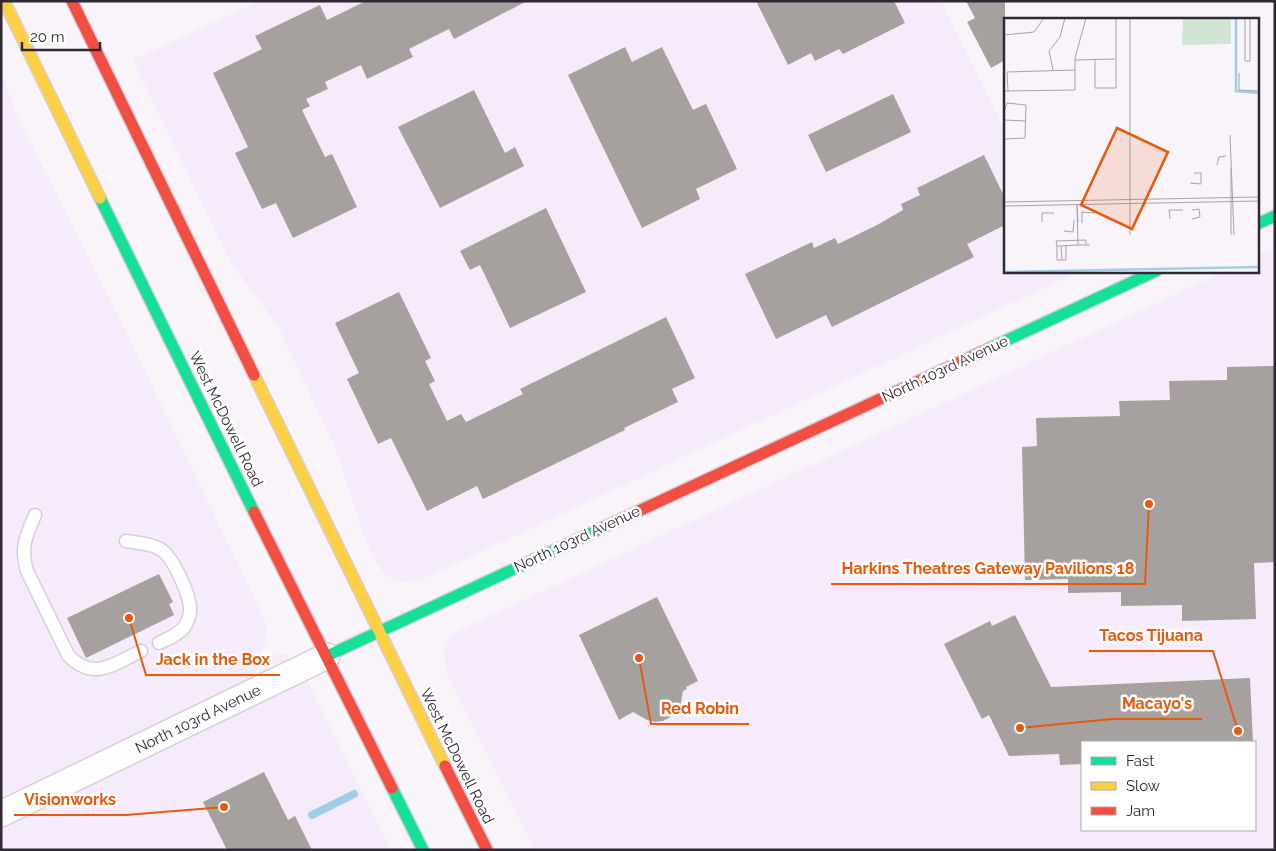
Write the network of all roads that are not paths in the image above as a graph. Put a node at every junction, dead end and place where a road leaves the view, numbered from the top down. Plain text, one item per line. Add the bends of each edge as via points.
1 (4, 1) edge
2 (72, 1) edge
3 (1275, 216) edge
4 (1258, 224) edge
5 (1154, 272) edge
6 (35, 515) dead end
7 (126, 541) dead end
8 (379, 632) junction
9 (159, 643) dead end
10 (141, 651) dead end
11 (327, 656) junction
12 (1, 814) edge
13 (423, 850) edge
14 (488, 850) edge

1 - 11 main road, West McDowell Road
2 - 8 main road, West McDowell Road
3 - 4 main road
5 - 8 main road, North 103rd Avenue
6 - 10 lane via 25,538 23,558 68,655 76,664 95,670
7 - 9 lane via 148,544 170,557 188,599 190,612 184,627
8 - 11 main road, North 103rd Avenue
8 - 14 main road, West McDowell Road
11 - 12 street, North 103rd Avenue
11 - 13 main road, West McDowell Road

